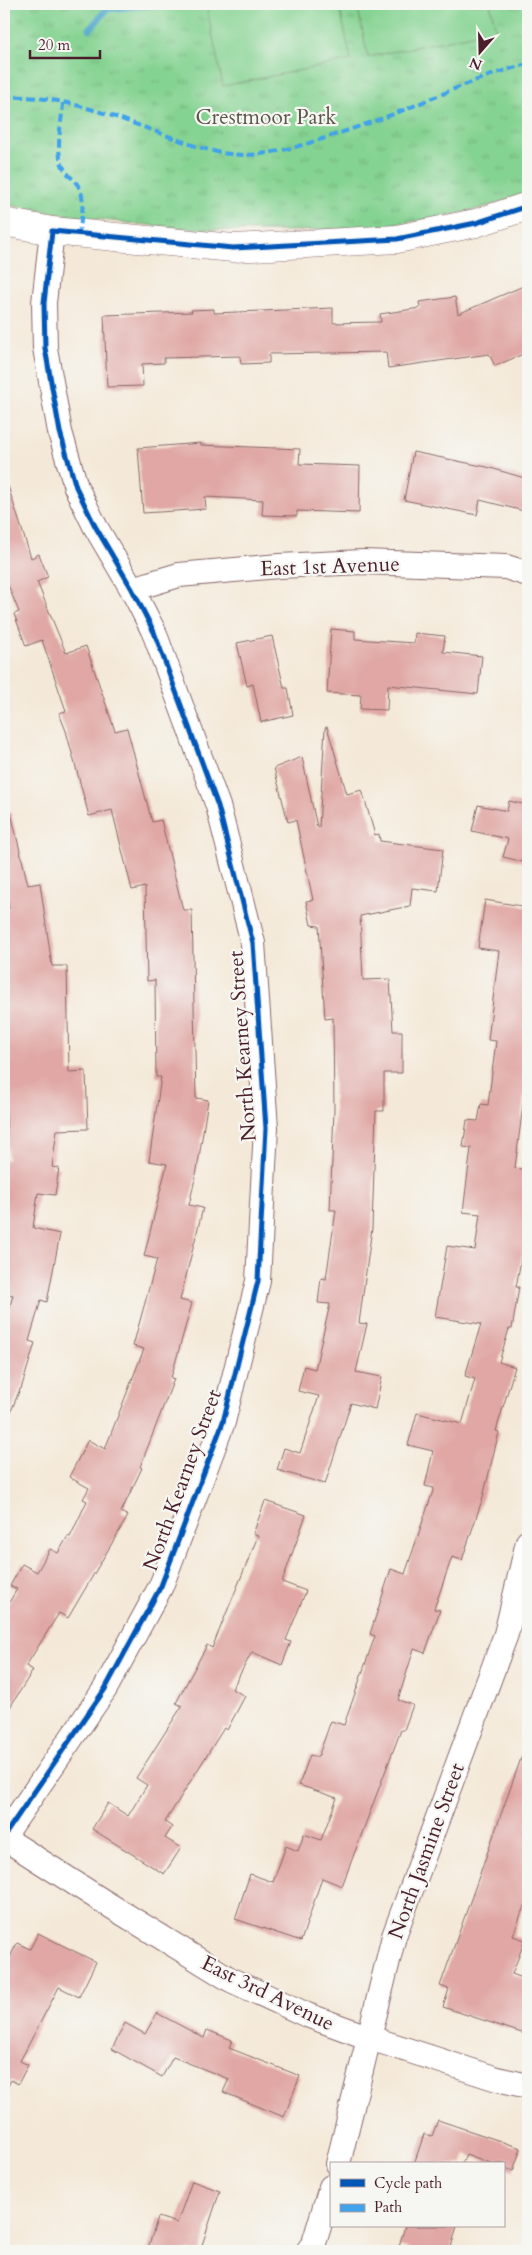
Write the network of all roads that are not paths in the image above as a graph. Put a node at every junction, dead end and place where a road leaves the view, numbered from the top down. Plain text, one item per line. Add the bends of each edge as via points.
1 (528, 206) edge
2 (4, 222) edge
3 (52, 231) junction
4 (528, 574) edge
5 (132, 589) junction
6 (528, 1542) edge
7 (4, 1837) edge
8 (370, 2038) junction
9 (528, 2086) edge
10 (339, 2162) edge
11 (330, 2190) edge
12 (308, 2251) edge

1 - 3 street via 476,223 397,239 233,248
2 - 3 street
3 - 5 street, North Kearney Street via 44,303 45,348 60,432 76,487
4 - 5 street, East 1st Avenue via 506,567 362,562 180,575
5 - 7 street, North Kearney Street via 154,632 218,806 253,943 266,1128 258,1281 224,1422 161,1586 105,1689
6 - 8 street, North Jasmine Street via 506,1634 394,1936
7 - 8 street, East 3rd Avenue via 232,1980 308,2015
8 - 9 street, East 3rd Avenue
8 - 10 street, North Jasmine Street
11 - 12 street via 314,2244

